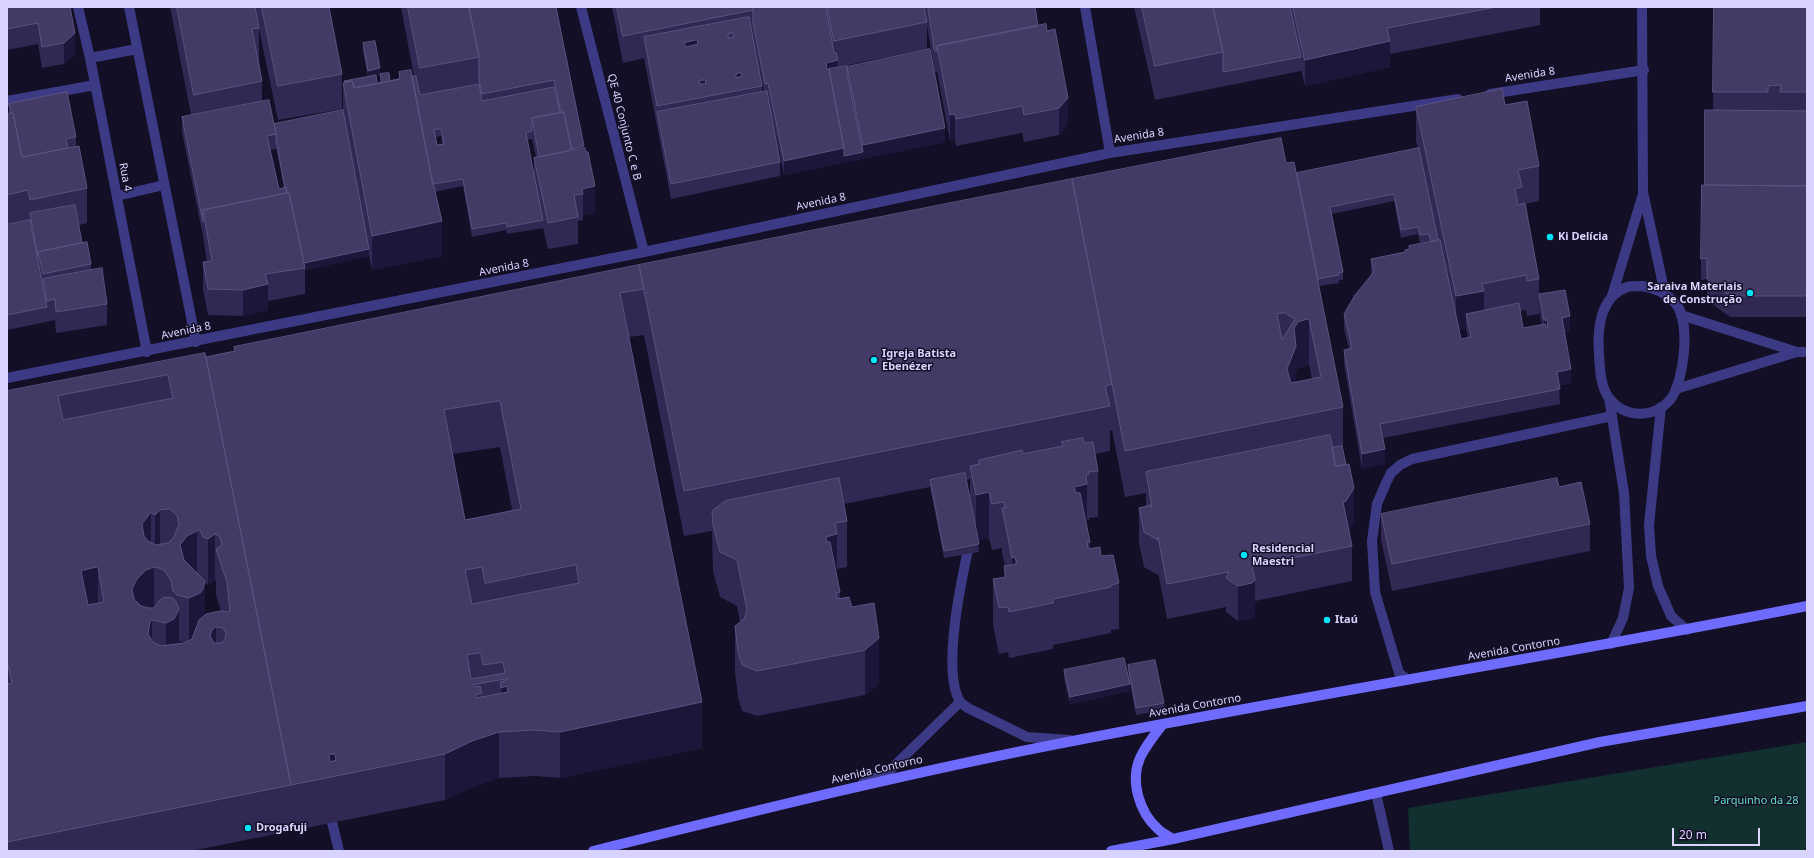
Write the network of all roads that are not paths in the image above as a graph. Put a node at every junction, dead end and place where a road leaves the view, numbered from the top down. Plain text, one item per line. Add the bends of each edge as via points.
1 (78, 7) edge
2 (129, 7) edge
3 (582, 7) edge
4 (1085, 7) edge
5 (1642, 7) edge
6 (137, 49) junction
7 (90, 58) junction
8 (1644, 70) junction
9 (95, 85) junction
10 (7, 101) edge
11 (1110, 153) junction
12 (164, 185) junction
13 (1643, 192) junction
14 (117, 196) junction
15 (644, 252) junction
16 (1665, 294) junction
17 (1612, 296) junction
18 (1681, 315) junction
19 (196, 342) junction
20 (147, 352) junction
21 (1802, 352) edge
22 (7, 378) edge
23 (1676, 389) junction
24 (1609, 398) junction
25 (1661, 407) junction
26 (1612, 416) junction
27 (972, 532) edge
28 (1807, 606) edge
29 (1687, 630) junction
30 (1611, 644) junction
31 (1408, 680) junction
32 (960, 702) junction
33 (1807, 706) edge
34 (1163, 724) junction
35 (1076, 740) junction
36 (854, 787) junction
37 (1376, 793) junction
38 (326, 798) edge
39 (1173, 839) junction
40 (339, 851) edge
41 (592, 851) edge
42 (1111, 851) edge
43 (1389, 851) edge

1 - 7 street, Rua 4
2 - 6 street
3 - 15 street, QE 40 Conjunto C e B
4 - 11 street
5 - 8 street
6 - 7 street
6 - 12 street
7 - 9 street, Rua 4
8 - 11 street, Avenida 8
8 - 13 street
9 - 10 street
9 - 14 street, Rua 4
11 - 15 street, Avenida 8
12 - 14 street
12 - 19 street
13 - 16 street
13 - 17 street
14 - 20 street, Rua 4
15 - 19 street, Avenida 8
16 - 17 street via 1654,288 1642,286 1628,287
16 - 18 street via 1677,305
17 - 24 street via 1604,307 1599,325 1598,349 1600,372
18 - 21 street
18 - 23 street via 1684,352
19 - 20 street, Avenida 8
20 - 22 street, Avenida 8
21 - 23 street
23 - 25 street via 1670,400
24 - 25 street via 1627,412 1637,414 1649,414
24 - 26 street
25 - 29 street via 1649,525 1651,556 1658,586 1671,616
26 - 30 street via 1624,493 1629,588 1623,618
26 - 31 street via 1412,459 1391,473 1377,504 1372,541 1375,592 1399,673
27 - 32 street via 960,586 954,639 953,666
28 - 29 main road, Avenida Contorno
29 - 30 main road, Avenida Contorno
30 - 31 main road, Avenida Contorno
31 - 34 main road, Avenida Contorno
32 - 35 street via 1027,737
32 - 36 street via 887,773
33 - 37 main road via 1600,742
34 - 35 main road, Avenida Contorno
34 - 39 main road via 1140,758 1136,777 1138,796 1145,814 1158,829
35 - 36 main road, Avenida Contorno
36 - 41 main road, Avenida Contorno
37 - 39 main road
37 - 43 street
38 - 40 street
39 - 42 main road

